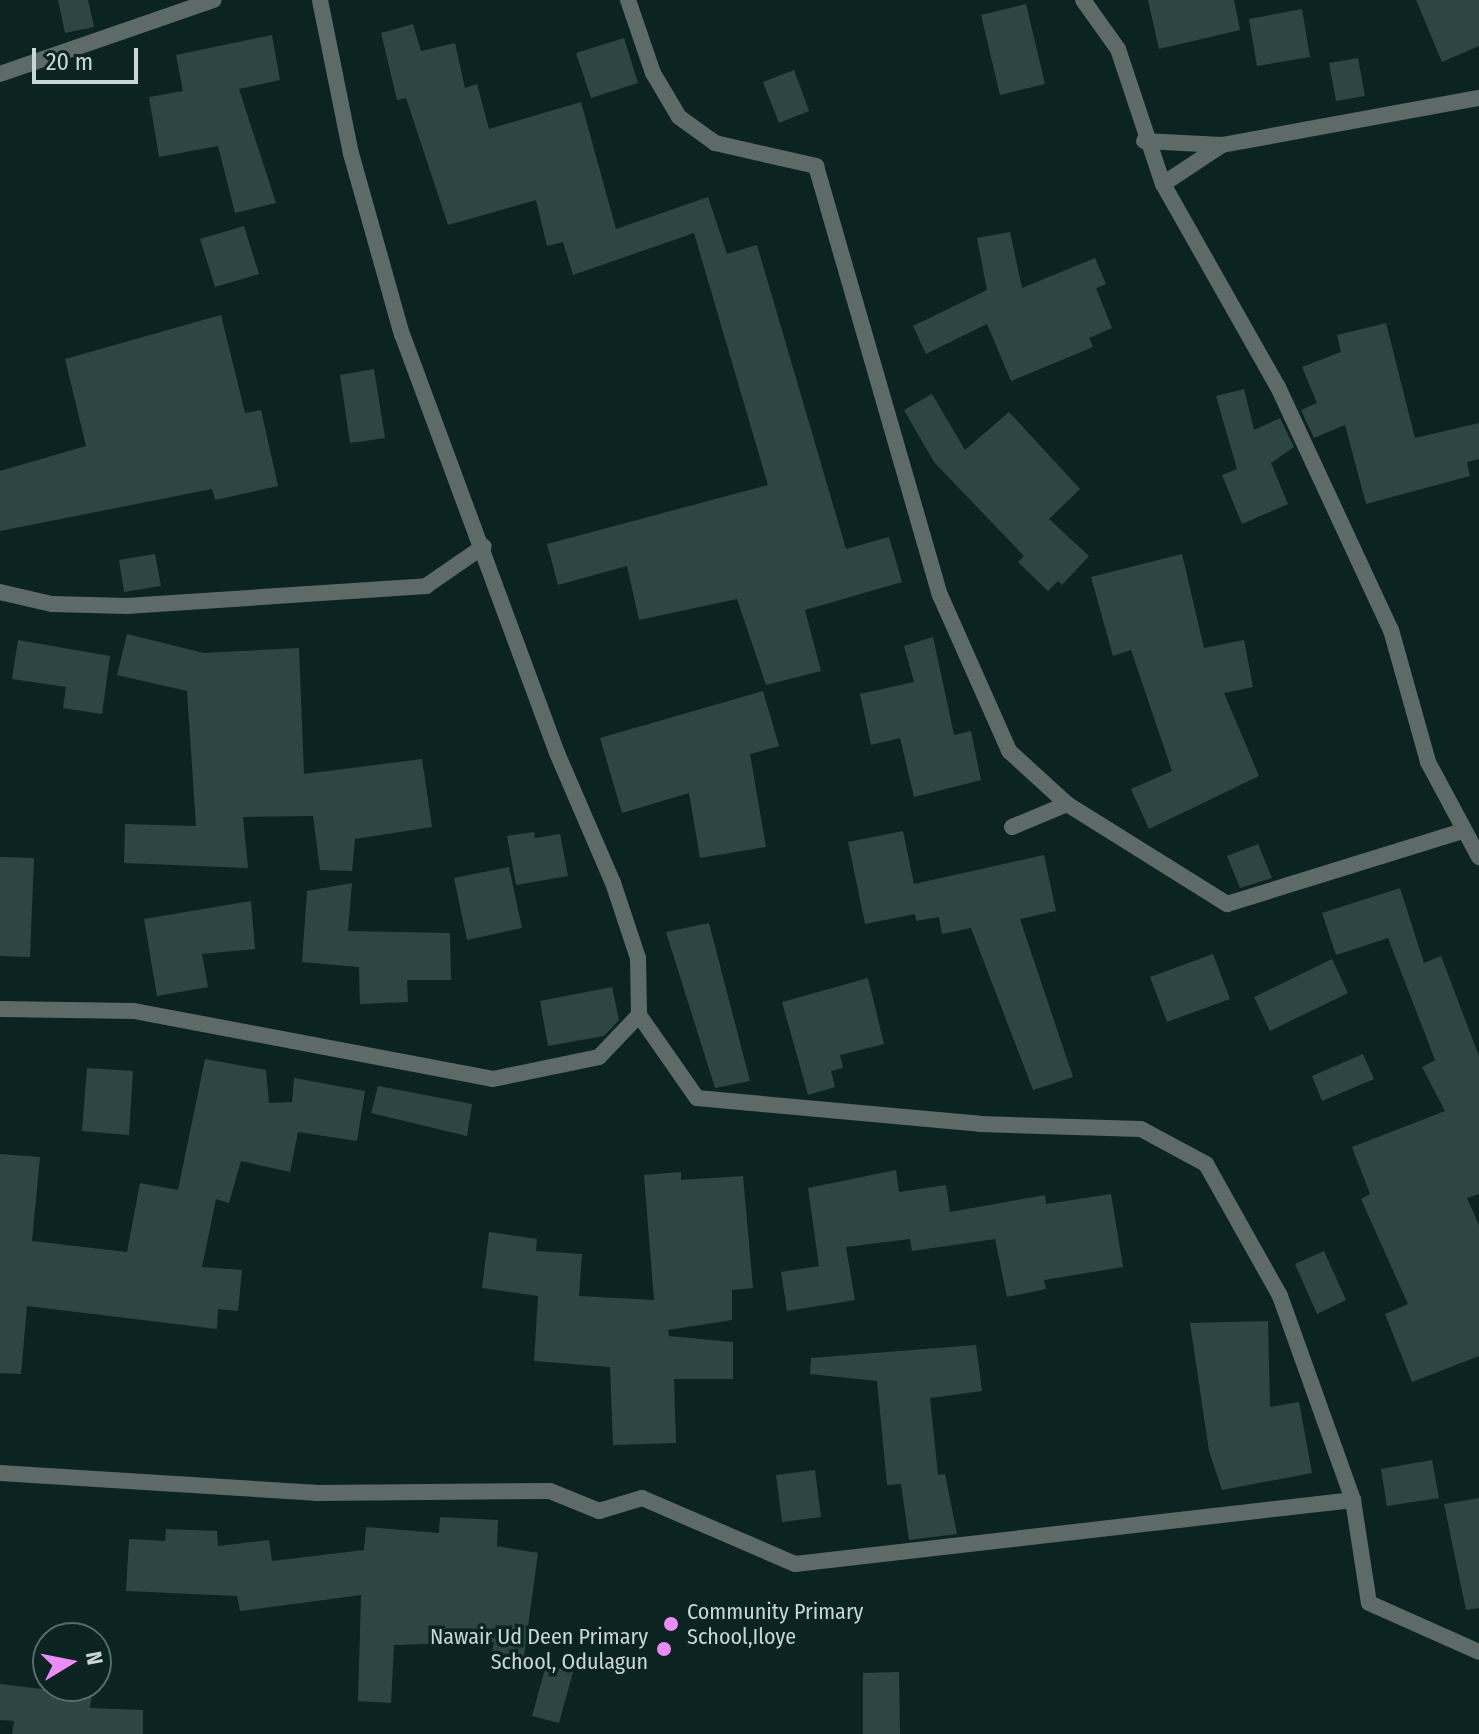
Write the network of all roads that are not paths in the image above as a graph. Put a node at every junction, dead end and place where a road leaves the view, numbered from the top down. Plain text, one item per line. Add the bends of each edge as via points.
1 (214, 0) edge
2 (320, 0) edge
3 (628, 0) edge
4 (1083, 0) edge
5 (0, 74) edge
6 (1479, 98) edge
7 (1144, 141) junction
8 (1222, 145) junction
9 (1163, 184) junction
10 (484, 546) junction
11 (0, 592) edge
12 (1067, 804) junction
13 (1012, 827) dead end
14 (1463, 831) junction
15 (1479, 857) edge
16 (0, 1009) edge
17 (639, 1015) junction
18 (0, 1473) edge
19 (1353, 1500) junction
20 (1479, 1652) edge

1 - 5 street
2 - 10 street via 351,154 402,335
3 - 12 street via 653,73 679,117 715,143 793,155 816,166 940,595 975,685 1009,751
4 - 7 street via 1118,49
6 - 8 street
7 - 8 street
7 - 9 street
8 - 9 street
9 - 14 street via 1278,387 1391,630 1410,676 1428,762
10 - 11 street via 426,586 127,606 52,604
10 - 17 street via 638,958
12 - 13 street
12 - 14 street via 1166,860 1227,904
14 - 15 street
16 - 17 street via 134,1011 493,1079 599,1057
17 - 19 street via 697,1098 980,1124 1141,1129 1206,1164 1280,1296
18 - 19 street via 315,1493 550,1491 599,1511 642,1498 795,1564
19 - 20 street via 1369,1603

